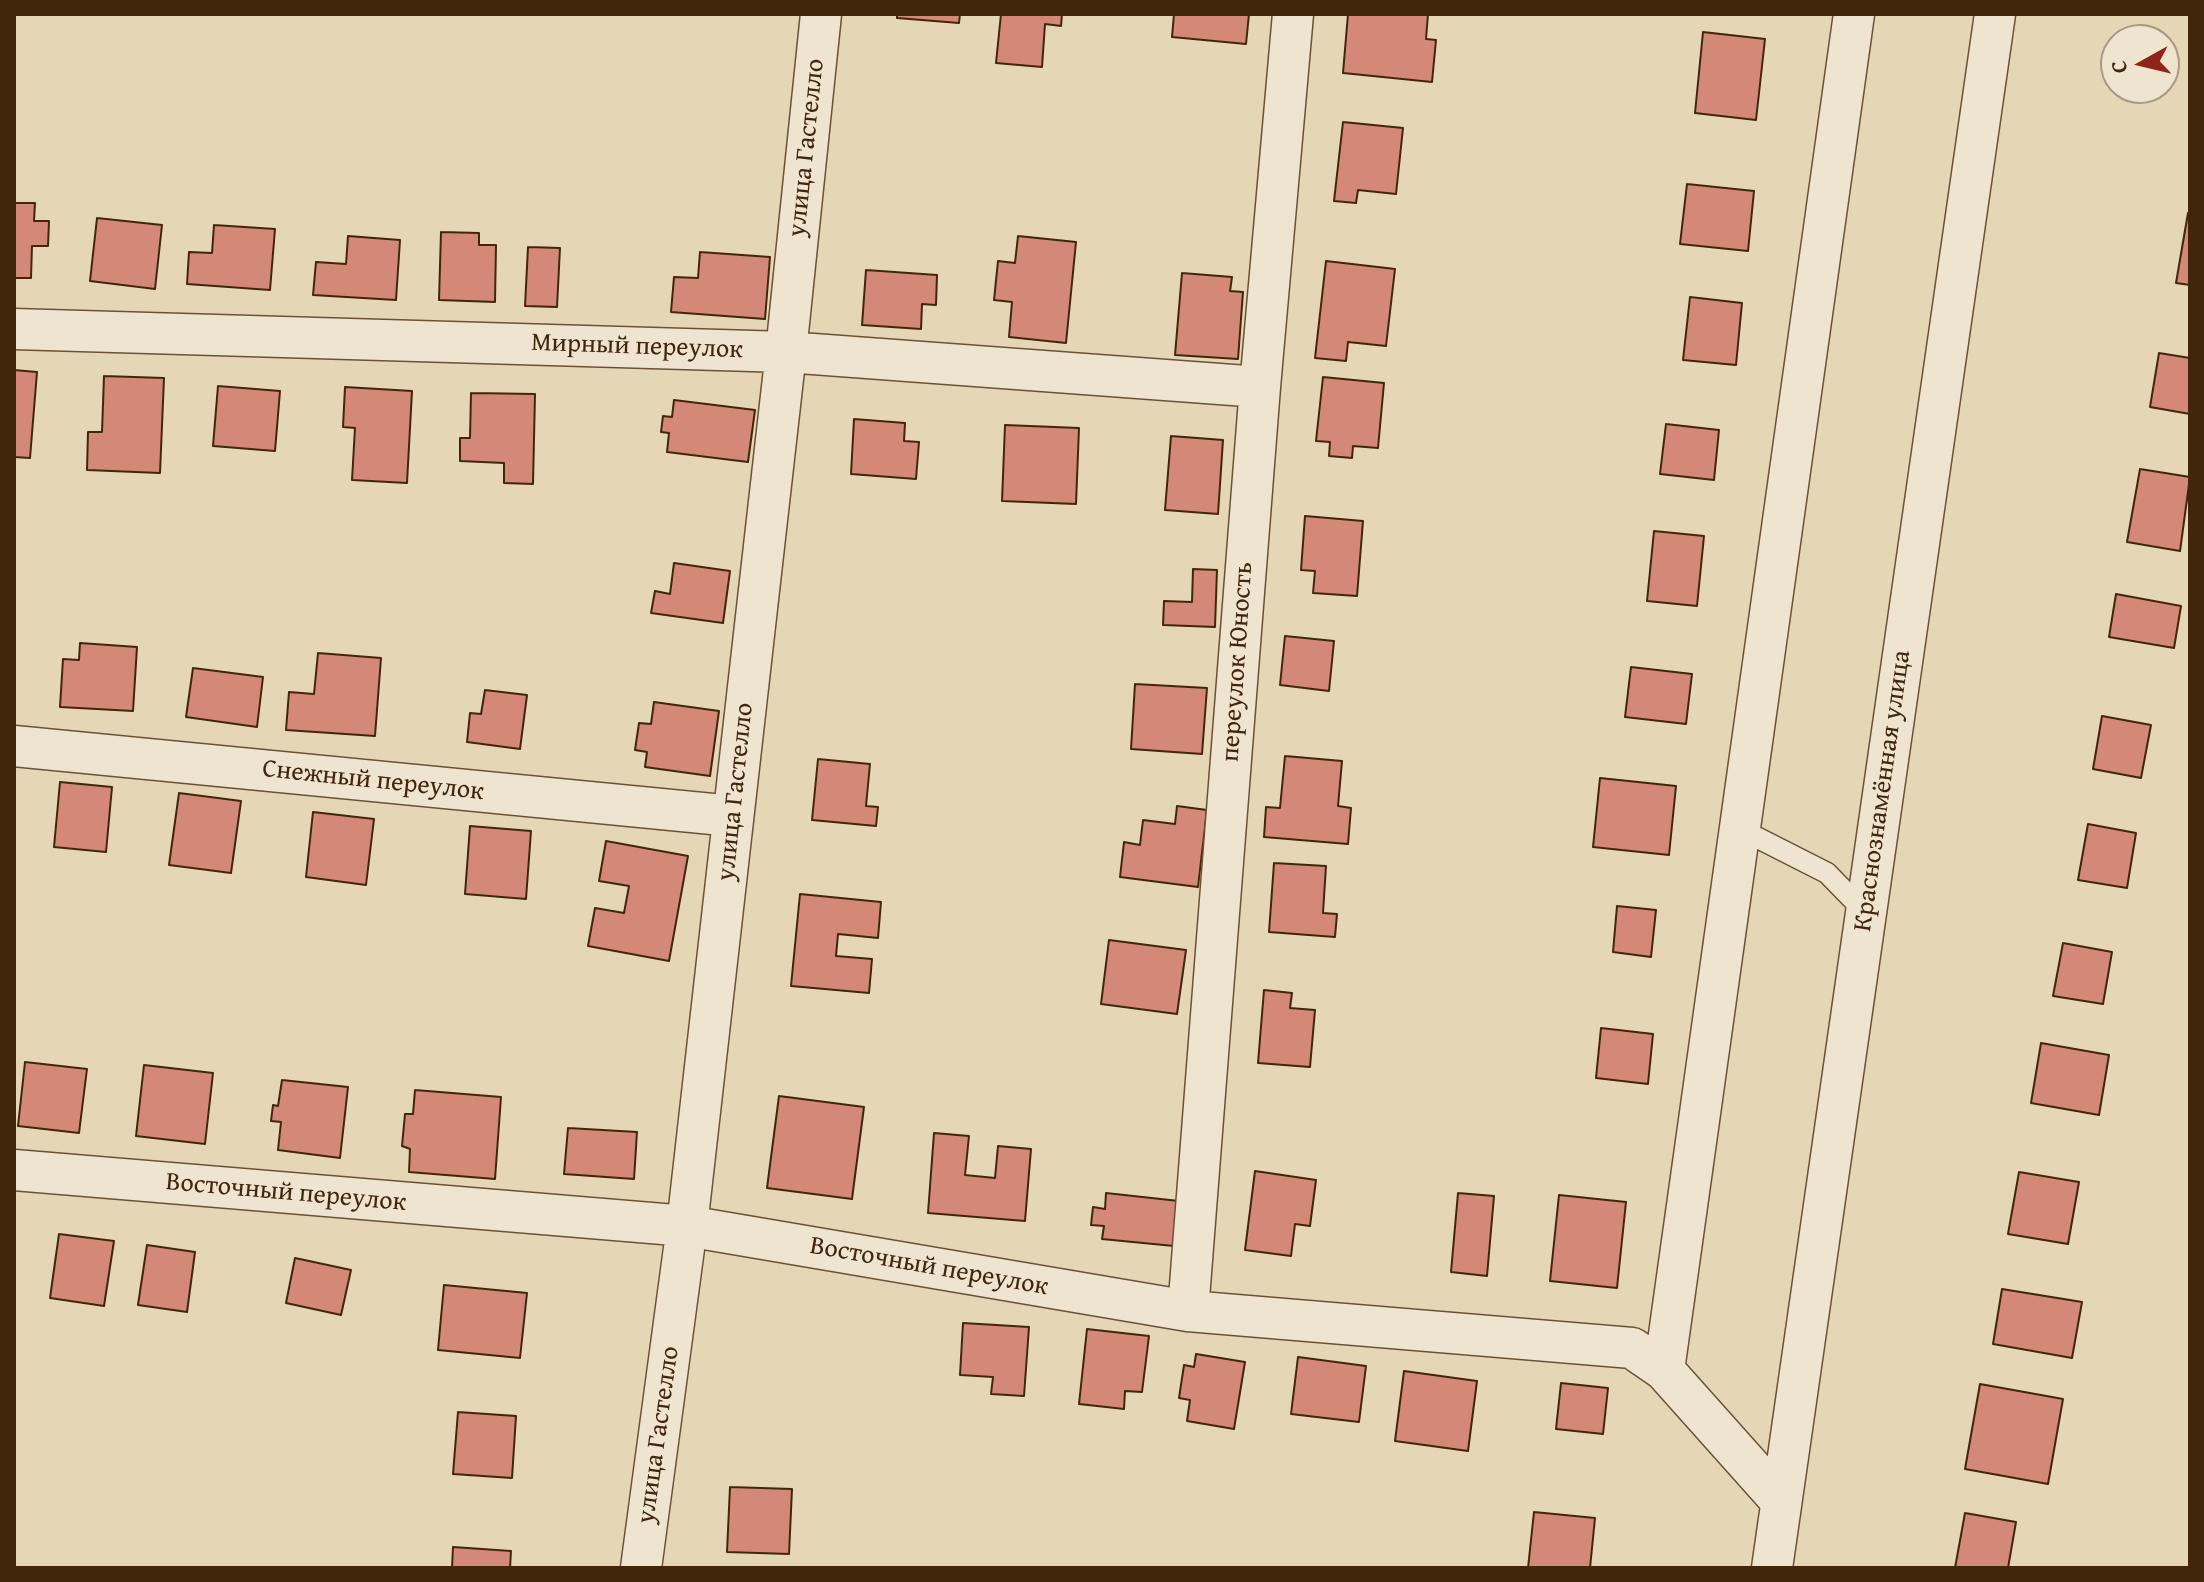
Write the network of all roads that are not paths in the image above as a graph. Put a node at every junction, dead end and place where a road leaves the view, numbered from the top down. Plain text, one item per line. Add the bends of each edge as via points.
1 (821, 14) edge
2 (1293, 14) edge
3 (1854, 14) edge
4 (1995, 14) edge
5 (14, 329) edge
6 (786, 352) junction
7 (1260, 387) junction
8 (14, 746) edge
9 (733, 816) junction
10 (1739, 836) junction
11 (1865, 912) junction
12 (14, 1170) edge
13 (687, 1226) junction
14 (1188, 1311) junction
15 (1664, 1370) junction
16 (1780, 1500) junction
17 (641, 1568) edge
18 (1772, 1568) edge

1 - 6 street, улица Гастелло
2 - 7 street, переулок Юность
3 - 10 street
4 - 11 street, Краснознамённая улица
5 - 6 street, Мирный переулок
6 - 7 street, Мирный переулок
6 - 9 street, улица Гастелло
7 - 14 street, переулок Юность
8 - 9 street, Снежный переулок
9 - 13 street, улица Гастелло
10 - 11 lane via 1758,838 1827,873
10 - 15 street
11 - 16 street, Краснознамённая улица
12 - 13 street, Восточный переулок
13 - 14 street, Восточный переулок
13 - 17 street, улица Гастелло
14 - 15 street, Восточный переулок via 1632,1348
15 - 16 street, Восточный переулок
16 - 18 street, Краснознамённая улица

